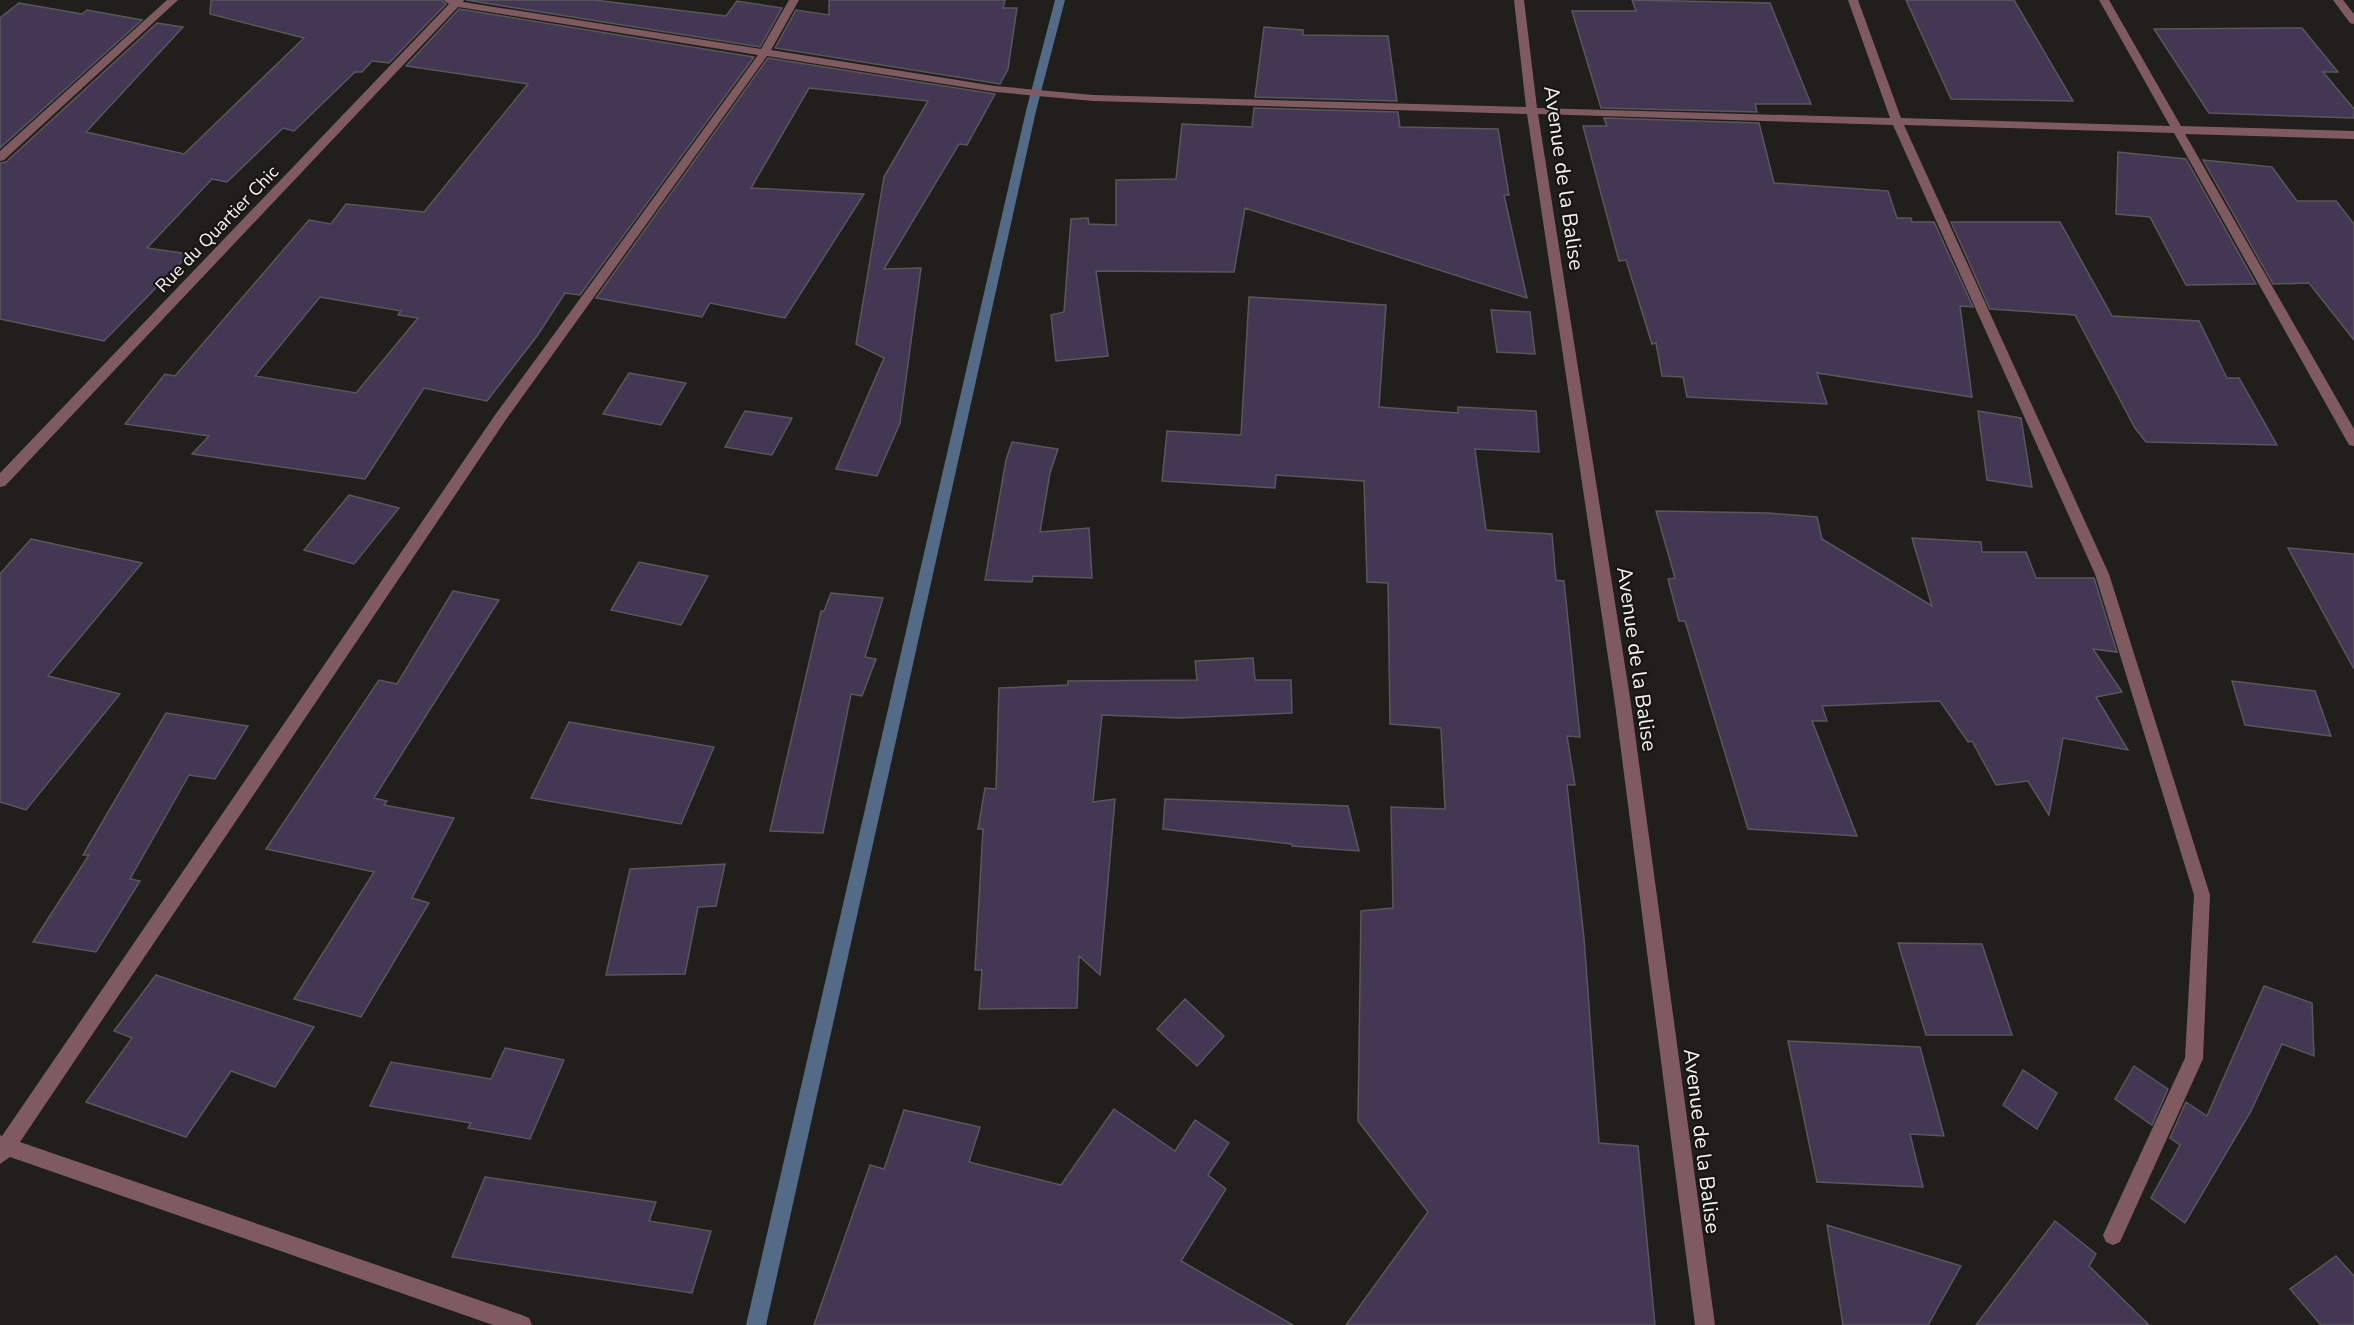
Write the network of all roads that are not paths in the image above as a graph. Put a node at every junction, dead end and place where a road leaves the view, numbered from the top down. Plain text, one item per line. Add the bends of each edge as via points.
1 (173, 0) edge
2 (794, 0) edge
3 (1519, 0) edge
4 (1853, 0) edge
5 (2104, 0) edge
6 (2338, 0) edge
7 (454, 1) edge
8 (2354, 21) edge
9 (765, 52) junction
10 (1532, 111) junction
11 (1897, 122) junction
12 (2177, 128) junction
13 (2354, 135) edge
14 (0, 157) edge
15 (2354, 441) edge
16 (0, 482) edge
17 (2, 1148) edge
18 (2113, 1235) dead end
19 (522, 1325) edge
20 (1705, 1325) edge

1 - 14 street
2 - 9 street
3 - 10 street, Avenue de la Balise
4 - 11 street
5 - 12 street
6 - 8 street
7 - 9 street
7 - 16 street, Rue du Quartier Chic
9 - 10 street via 995,89 1094,98
9 - 17 street via 500,418
10 - 11 street
10 - 20 street, Avenue de la Balise via 1623,704
11 - 12 street
11 - 18 street via 2102,573 2202,895 2194,1059
12 - 13 street
12 - 15 street
17 - 19 street

